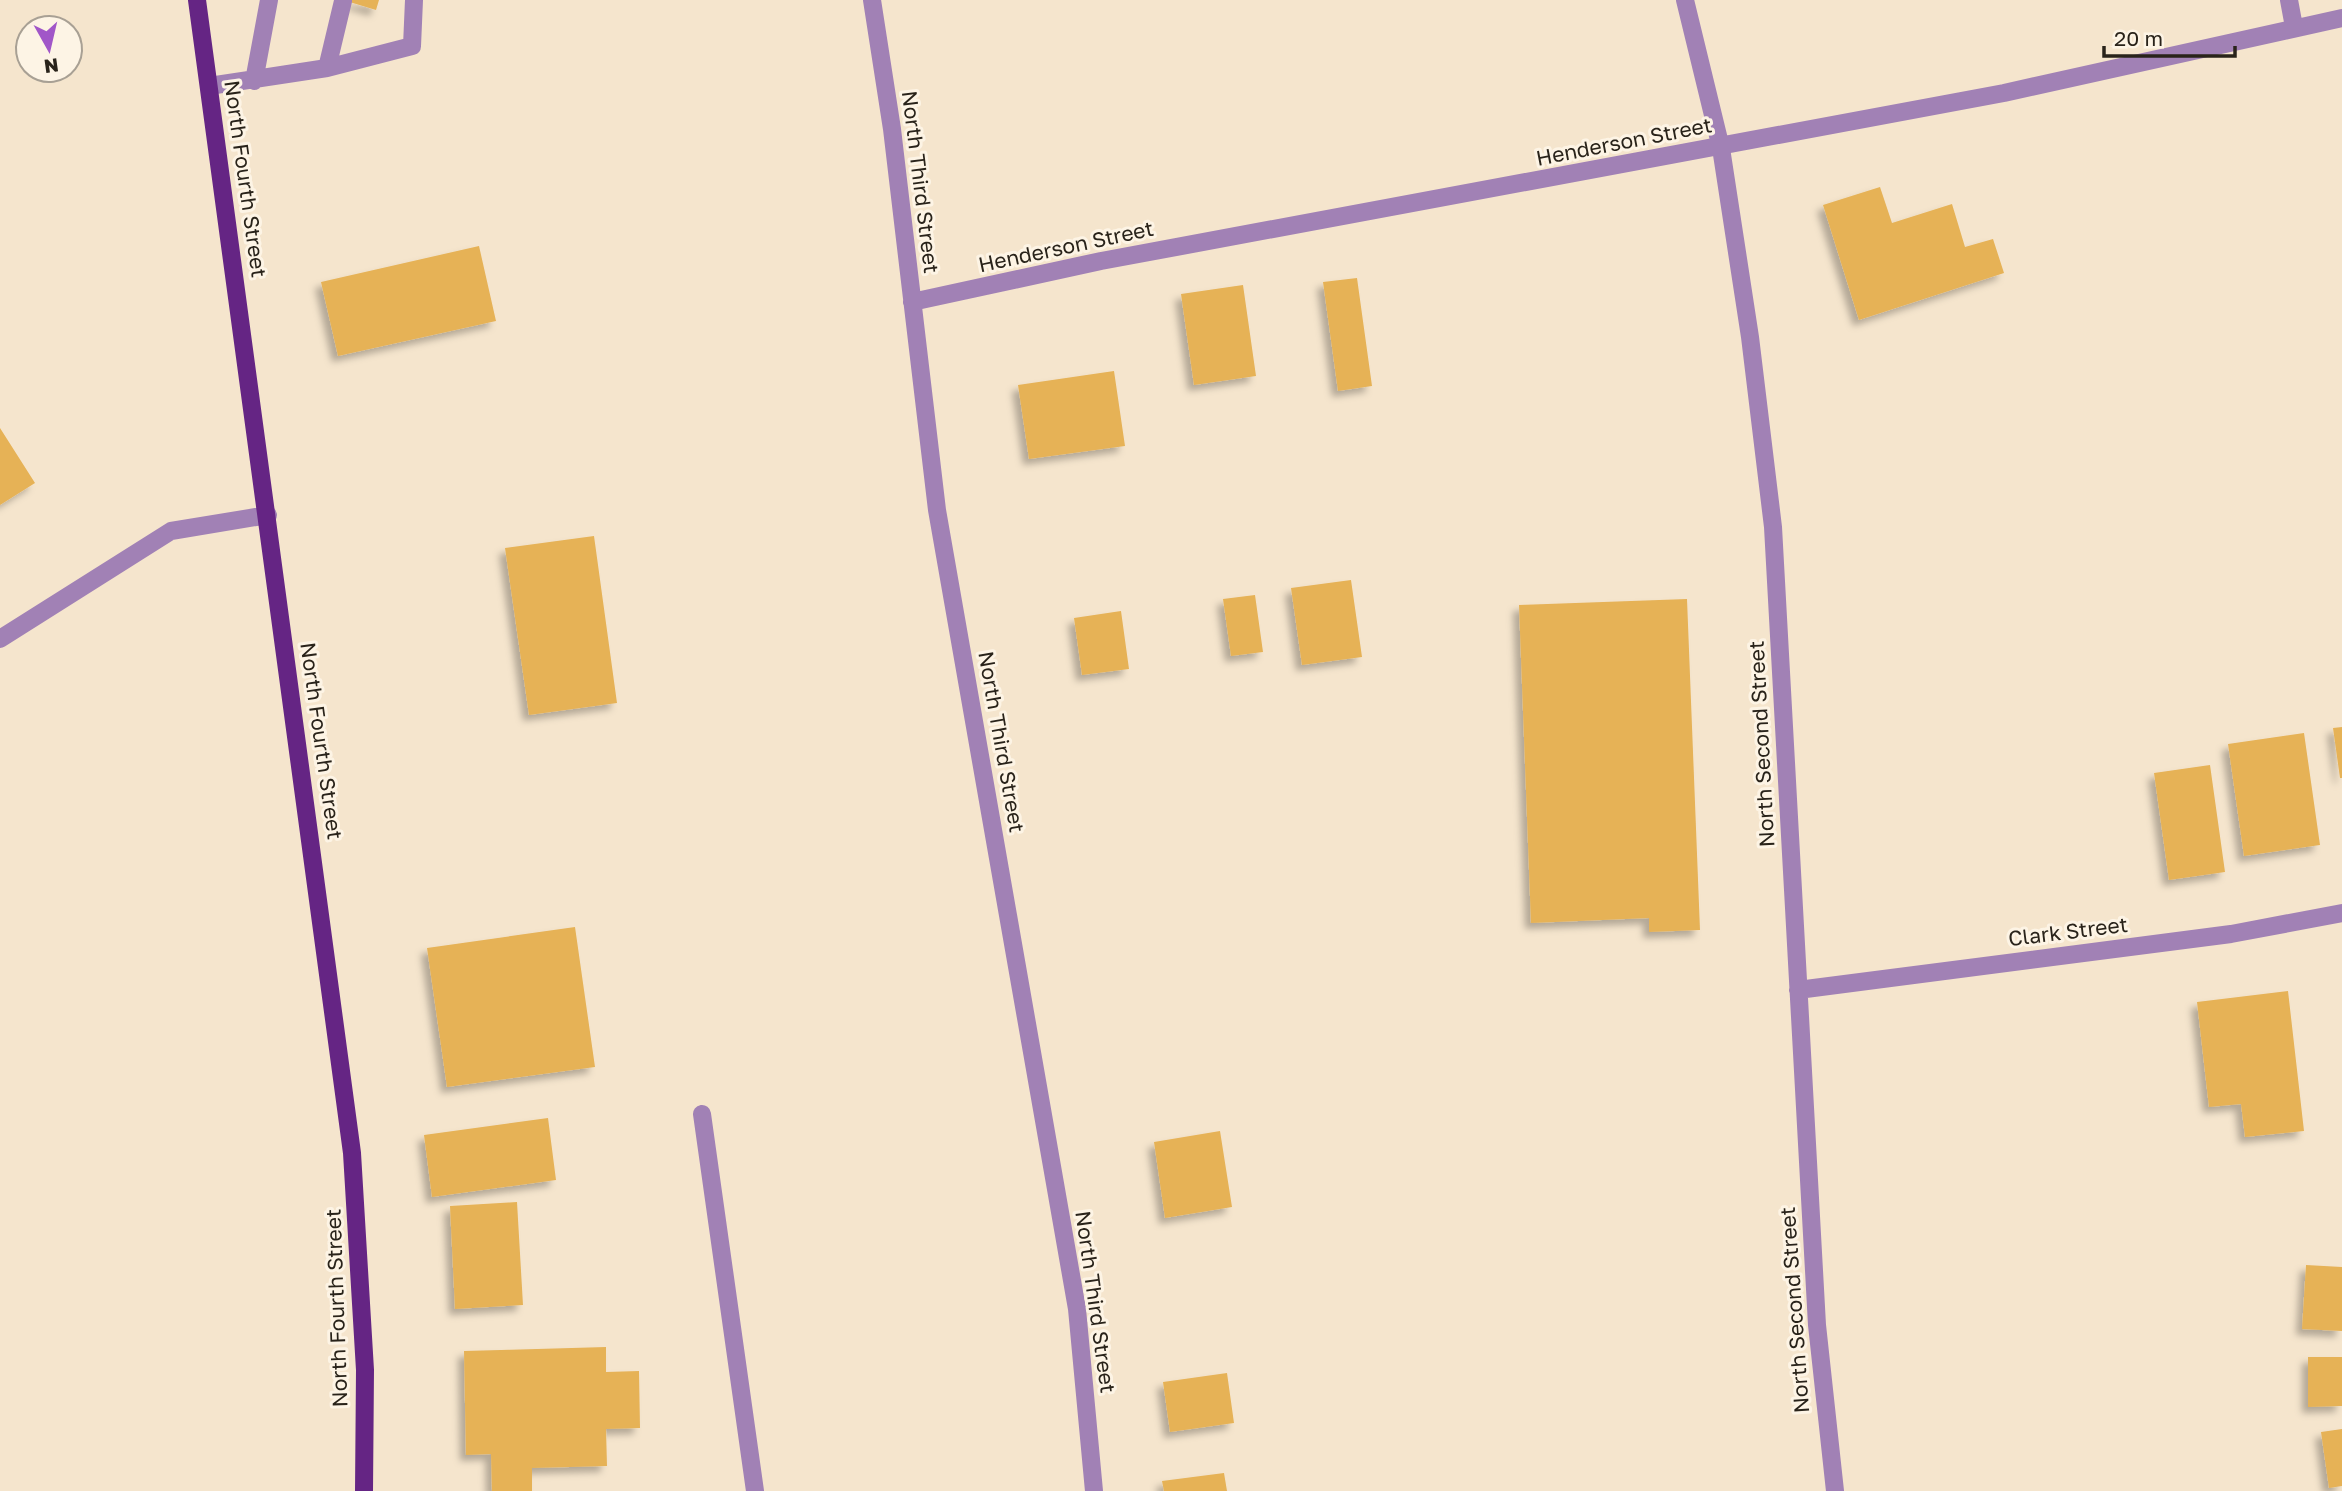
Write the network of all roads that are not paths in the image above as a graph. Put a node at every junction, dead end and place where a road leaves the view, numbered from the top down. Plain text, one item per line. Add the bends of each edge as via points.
1 (197, 0) edge
2 (269, 0) edge
3 (414, 0) edge
4 (872, 0) edge
5 (1685, 0) edge
6 (2289, 0) edge
7 (343, 1) edge
8 (2342, 18) edge
9 (2294, 27) junction
10 (327, 68) junction
11 (254, 81) junction
12 (209, 86) junction
13 (1721, 148) junction
14 (912, 302) junction
15 (268, 515) junction
16 (0, 639) edge
17 (2342, 914) edge
18 (1798, 990) junction
19 (702, 1114) dead end
20 (364, 1491) edge
21 (755, 1491) edge
22 (1094, 1491) edge
23 (1835, 1491) edge

1 - 12 main road, North Fourth Street
2 - 11 street
3 - 10 street via 412,46
4 - 14 street, North Third Street
5 - 13 street, North Second Street
6 - 9 street
7 - 10 street
8 - 9 street, Henderson Street
9 - 13 street, Henderson Street via 2004,93
10 - 11 street
11 - 12 street
12 - 15 main road, North Fourth Street
13 - 14 street, Henderson Street via 1101,261
13 - 18 street, North Second Street via 1773,527
14 - 22 street, North Third Street via 937,510 1077,1309
15 - 16 street via 171,531
15 - 20 main road, North Fourth Street via 352,1153 365,1370
17 - 18 street, Clark Street via 2231,934
18 - 23 street, North Second Street via 1821,1376
19 - 21 street

